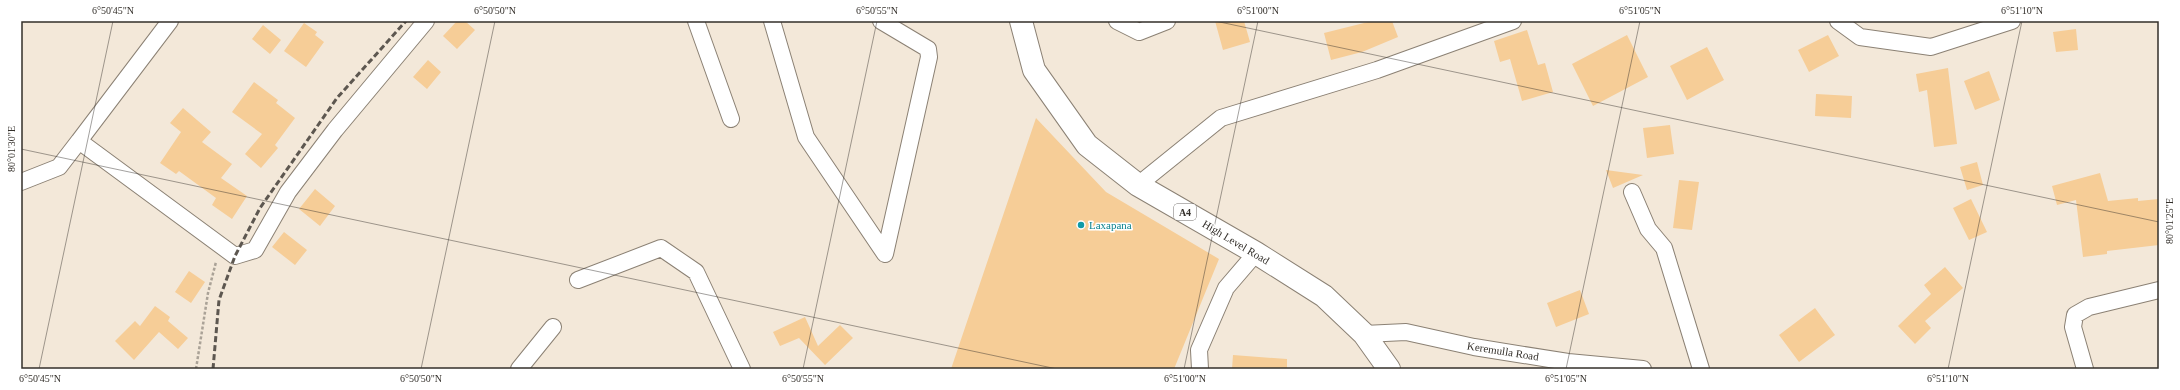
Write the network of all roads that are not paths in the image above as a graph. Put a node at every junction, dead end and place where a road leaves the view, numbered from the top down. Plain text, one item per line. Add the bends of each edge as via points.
1 (170, 21) edge
2 (426, 21) edge
3 (696, 21) edge
4 (772, 21) edge
5 (881, 21) edge
6 (1021, 21) edge
7 (1117, 21) edge
8 (1167, 21) edge
9 (1513, 21) edge
10 (1838, 21) edge
11 (2012, 21) edge
12 (731, 119) dead end
13 (79, 141) junction
14 (21, 182) edge
15 (1138, 185) junction
16 (1632, 192) dead end
17 (1256, 253) junction
18 (578, 280) dead end
19 (2159, 290) edge
20 (553, 327) dead end
21 (1364, 334) junction
22 (519, 369) edge
23 (742, 369) edge
24 (1200, 369) edge
25 (1389, 369) edge
26 (1643, 369) edge
27 (1701, 369) edge
28 (2085, 369) edge

1 - 13 street
2 - 13 street via 288,192 255,250 235,256
3 - 12 street
4 - 5 street via 806,137 885,254 930,57 928,49
6 - 15 highway, High Level Road / A4 via 1034,70 1087,145
7 - 8 street via 1139,32
9 - 15 street via 1377,70 1221,118
10 - 11 street via 1860,37 1931,47
13 - 14 street via 59,167
15 - 17 highway, High Level Road / A4
16 - 27 street via 1648,229 1664,248
17 - 21 highway, High Level Road / A4 via 1324,296
17 - 24 street via 1226,288 1200,350
18 - 23 street via 661,248 696,272
19 - 28 street via 2089,307 2075,315 2073,327
20 - 22 street
21 - 25 highway, High Level Road / A4
21 - 26 street, Keremulla Road via 1406,332 1474,347 1568,362

